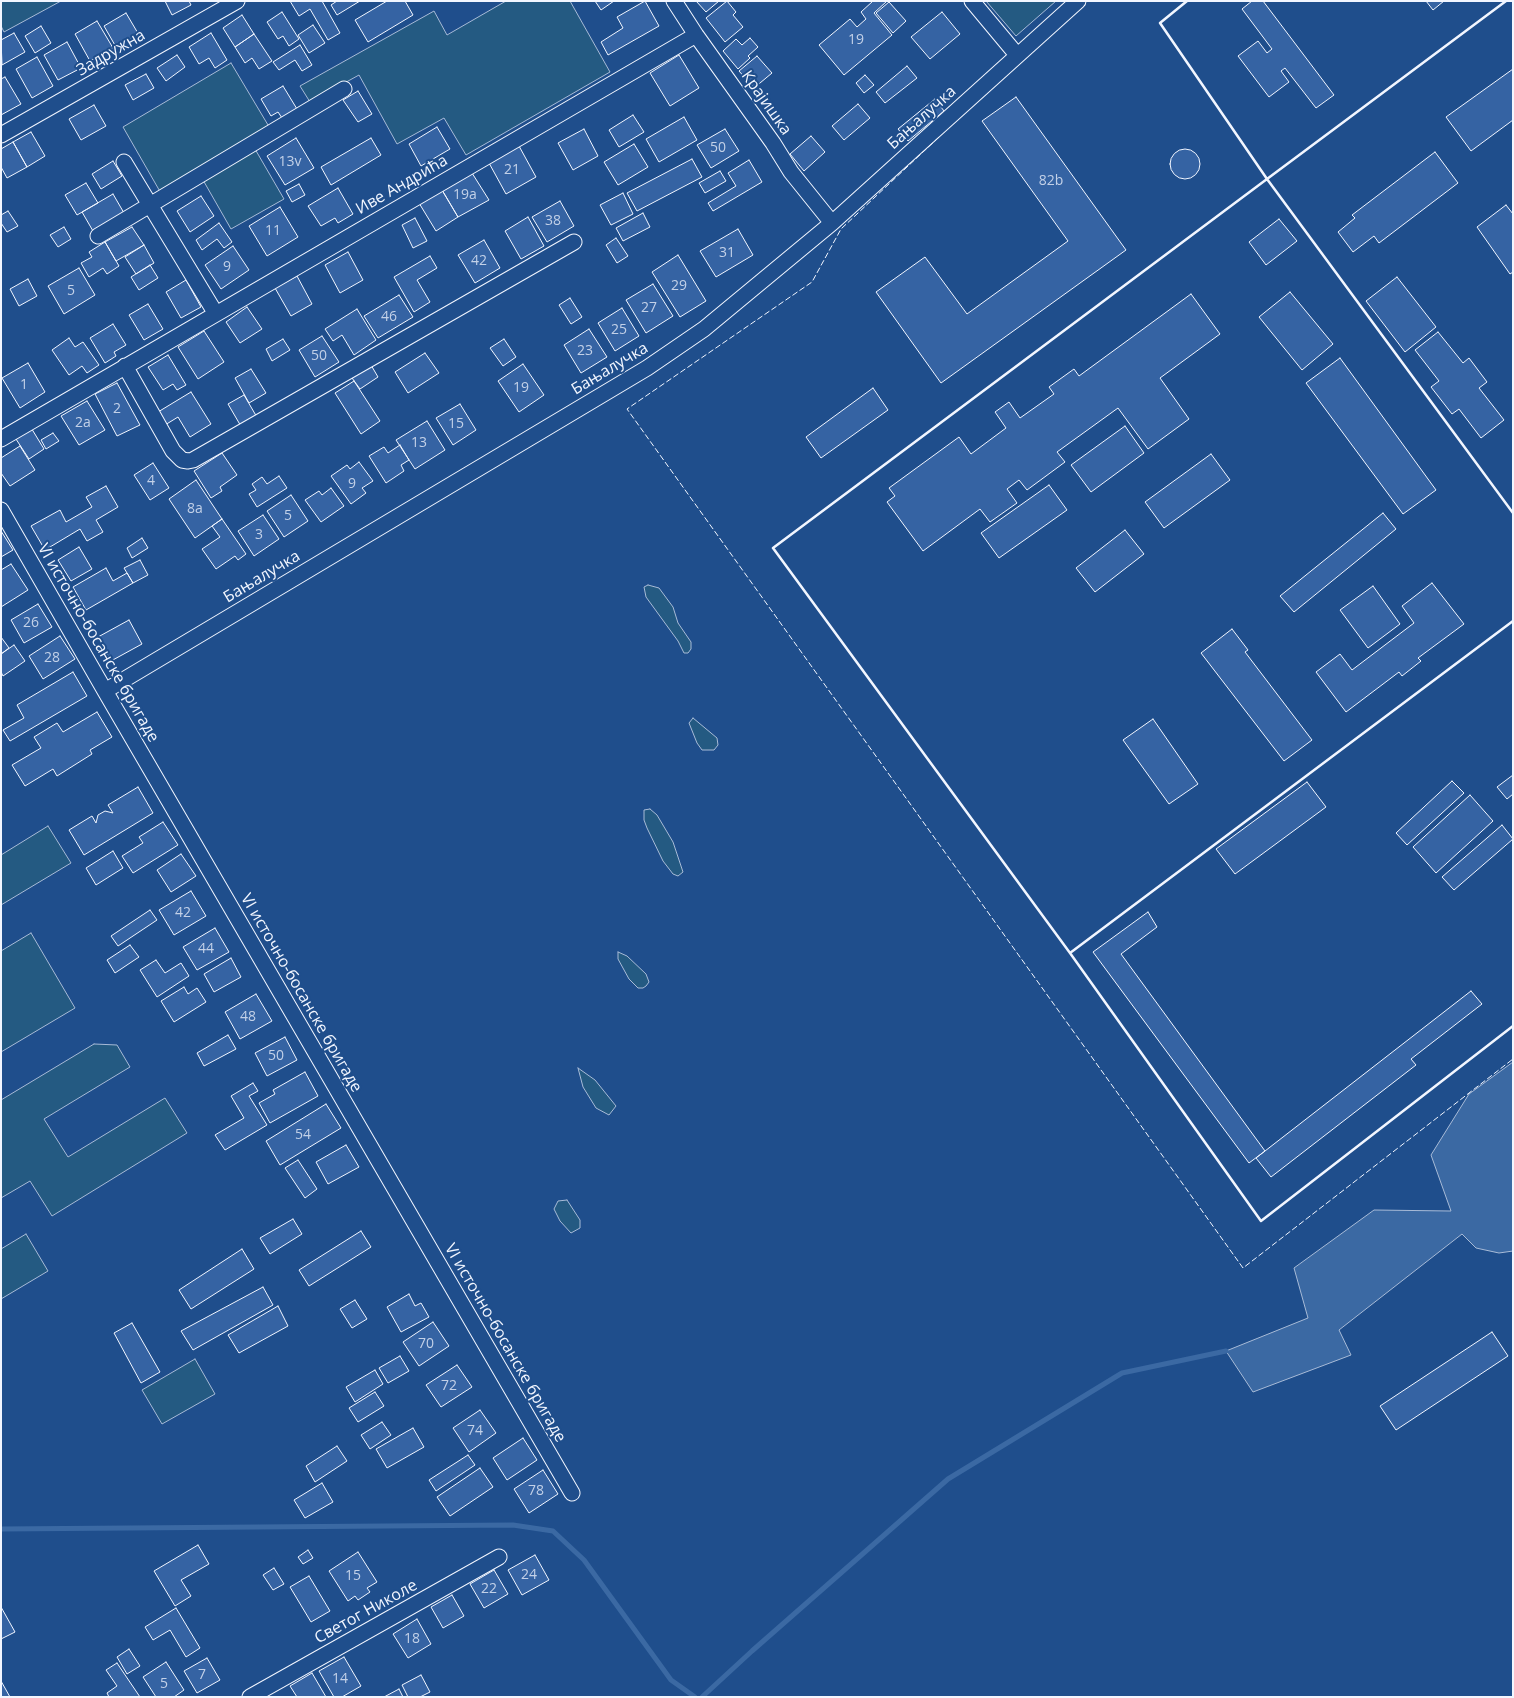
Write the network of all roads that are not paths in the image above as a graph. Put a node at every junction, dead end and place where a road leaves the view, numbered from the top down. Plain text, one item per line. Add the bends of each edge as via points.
1 (237, 1) edge
2 (674, 1) edge
3 (972, 1) edge
4 (1078, 1) edge
5 (696, 35) junction
6 (1017, 55) junction
7 (344, 89) dead end
8 (1, 135) edge
9 (124, 162) dead end
10 (150, 205) junction
11 (832, 223) junction
12 (98, 236) dead end
13 (574, 242) dead end
14 (216, 314) junction
15 (125, 366) junction
16 (1, 439) edge
17 (1, 510) edge
18 (104, 691) junction
19 (572, 1493) dead end
20 (499, 1557) dead end
21 (250, 1697) edge

1 - 8 street, Задружна
2 - 5 street, Крајишка
3 - 6 street
4 - 6 street, Бањалучка
5 - 11 street, Крајишка via 791,172
5 - 14 street, Иве Андрића
6 - 11 street, Бањалучка
7 - 10 street
9 - 10 street
10 - 12 street
10 - 14 street
11 - 18 street, Бањалучка via 704,329 647,368
13 - 15 street via 193,460 182,460 174,451
14 - 15 street, Иве Андрића
15 - 16 street, Иве Андрића
17 - 18 street, VI источно-босанске бригаде
18 - 19 street, VI источно-босанске бригаде
20 - 21 street, Светог Николе

